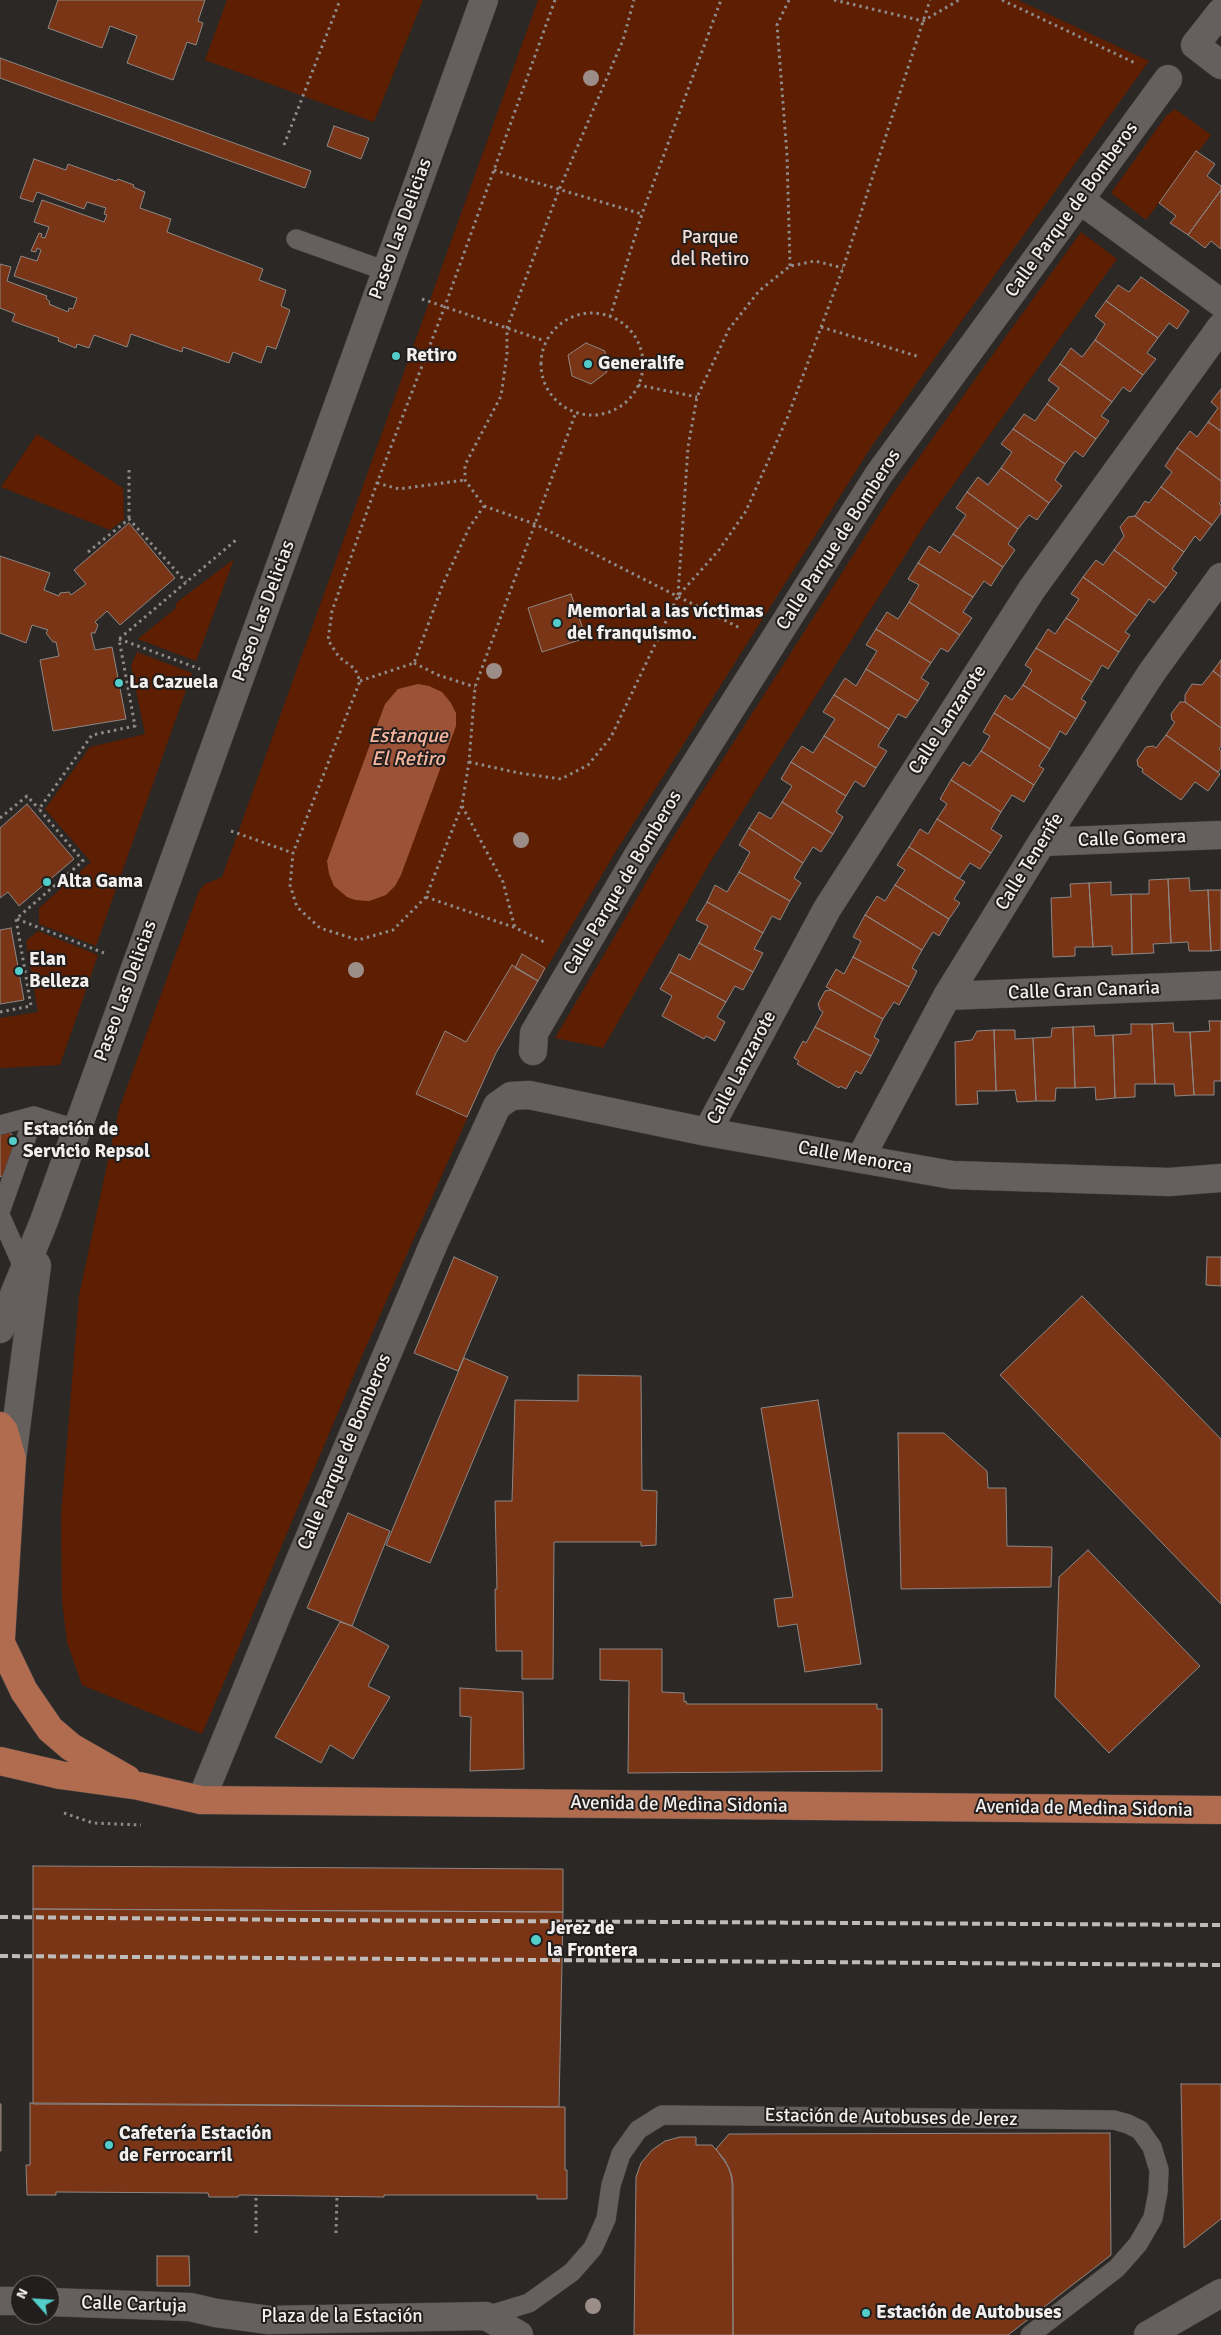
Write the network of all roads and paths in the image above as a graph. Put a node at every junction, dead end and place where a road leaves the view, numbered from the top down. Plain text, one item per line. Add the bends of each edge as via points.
1 (340, 0) edge
2 (484, 0) edge
3 (554, 0) edge
4 (634, 0) edge
5 (721, 0) edge
6 (789, 0) edge
7 (834, 0) edge
8 (930, 0) edge
9 (959, 0) edge
10 (1002, 0) edge
11 (1221, 12) edge
12 (923, 21) junction
13 (1221, 65) edge
14 (1168, 79) joint
15 (284, 145) dead end
16 (494, 170) junction
17 (559, 190) junction
18 (1080, 200) junction
19 (642, 214) junction
20 (296, 239) dead end
21 (790, 266) junction
22 (843, 268) junction
23 (386, 271) junction
24 (422, 299) dead end
25 (1221, 304) edge
26 (445, 306) junction
27 (610, 316) junction
28 (1221, 327) edge
29 (507, 328) junction
30 (821, 328) junction
31 (546, 341) junction
32 (957, 367) junction
33 (638, 385) junction
34 (697, 397) junction
35 (576, 412) junction
36 (129, 470) dead end
37 (465, 480) junction
38 (377, 483) junction
39 (484, 506) junction
40 (129, 519) junction
41 (535, 524) junction
42 (236, 540) dead end
43 (88, 552) dead end
44 (1221, 577) edge
45 (186, 582) junction
46 (678, 596) junction
47 (119, 639) junction
48 (772, 644) junction
49 (414, 663) junction
50 (200, 669) dead end
51 (360, 681) junction
52 (475, 686) junction
53 (469, 762) junction
54 (462, 805) junction
55 (39, 809) junction
56 (0, 818) edge
57 (231, 831) dead end
58 (1221, 836) edge
59 (1042, 842) junction
60 (293, 853) junction
61 (426, 897) junction
62 (16, 919) junction
63 (516, 928) junction
64 (107, 954) dead end
65 (575, 960) junction
66 (1221, 985) edge
67 (947, 996) junction
68 (0, 1012) edge
69 (533, 1051) dead end
70 (497, 1106) joint
71 (34, 1116) junction
72 (0, 1125) edge
73 (76, 1129) junction
74 (708, 1132) junction
75 (860, 1159) junction
76 (1221, 1178) edge
77 (0, 1213) edge
78 (44, 1221) junction
79 (24, 1269) junction
80 (0, 1329) edge
81 (0, 1426) edge
82 (12, 1459) junction
83 (0, 1649) edge
84 (0, 1761) edge
85 (139, 1786) junction
86 (201, 1800) junction
87 (1221, 1810) edge
88 (256, 2195) dead end
89 (336, 2196) dead end
90 (256, 2233) dead end
91 (336, 2233) dead end
92 (1221, 2293) edge
93 (60, 2302) edge
94 (486, 2316) junction
95 (224, 2324) edge
96 (519, 2335) edge
97 (1030, 2335) edge
98 (1148, 2335) edge

1 - 15 path
2 - 23 street, Paseo Las Delicias
3 - 16 path
4 - 17 path via 622,40
5 - 19 path
6 - 21 path via 777,25 787,155
7 - 12 path
8 - 12 path
9 - 12 path
10 - 14 path
11 - 13 street via 1195,45
12 - 22 path
14 - 18 street, Calle Parque de Bomberos
16 - 17 path
16 - 26 path
17 - 19 path
17 - 29 path
18 - 25 street
18 - 32 street, Calle Parque de Bomberos
19 - 27 path
20 - 23 lane
21 - 22 path via 815,261
21 - 34 path via 759,291 729,330
22 - 30 path
23 - 73 street, Paseo Las Delicias
24 - 26 path
26 - 29 path
26 - 38 path
27 - 31 path via 588,312 571,317 556,327
27 - 33 path via 634,334 642,350 643,368
28 - 74 street, Calle Lanzarote via 1032,589 838,892
29 - 31 path
29 - 37 path via 501,396 465,465
30 - 32 path
30 - 46 path via 788,416 746,511 719,550
31 - 35 path via 541,356 541,373 546,388 556,401
32 - 48 street, Calle Parque de Bomberos via 879,474
33 - 34 path
33 - 35 path via 617,409 602,414
34 - 46 path via 685,472
35 - 41 path
36 - 40 path
37 - 38 path via 400,489
37 - 39 path
38 - 51 path via 332,611 328,640 339,657 355,669
39 - 41 path
39 - 49 path via 444,584
40 - 43 path
40 - 45 path
41 - 46 path
41 - 52 path
42 - 45 path
44 - 59 street, Calle Tenerife via 1152,672
45 - 47 path
46 - 48 path
46 - 53 path via 611,737 588,765 561,780
47 - 50 path
47 - 55 path via 135,726 92,735
48 - 65 street, Calle Parque de Bomberos
49 - 51 path
49 - 52 path via 438,675
51 - 60 path
52 - 53 path
53 - 54 path
54 - 61 path
54 - 63 path via 503,882
55 - 56 path via 27,796
55 - 62 path via 83,861
57 - 60 path
58 - 59 street, Calle Gomera
59 - 67 street, Calle Tenerife
60 - 61 path via 290,885 297,906 320,928 358,940 393,930
61 - 63 path
62 - 64 path
62 - 68 path via 31,1006
63 - 65 path
65 - 69 street, Calle Parque de Bomberos via 534,1033
66 - 67 street, Calle Gran Canaria
67 - 75 street, Calle Tenerife
70 - 74 street, Calle Menorca via 511,1096 529,1095
70 - 86 street, Calle Parque de Bomberos via 434,1243
71 - 72 lane
71 - 73 lane
71 - 77 lane
73 - 78 street, Paseo Las Delicias
74 - 75 street, Calle Menorca
75 - 76 street, Calle Menorca via 952,1175 1169,1182
77 - 79 lane
78 - 79 street, Paseo Las Delicias
78 - 82 street, Paseo Las Delicias
79 - 80 street, Paseo Las Delicias
81 - 82 main road
82 - 83 main road
83 - 85 main road, Avenida de Medina Sidonia via 50,1730 71,1747
84 - 85 main road, Avenida de Medina Sidonia via 60,1775
85 - 86 main road, Avenida de Medina Sidonia
86 - 87 main road, Avenida de Medina Sidonia
88 - 90 path
89 - 91 path
92 - 98 street
93 - 95 street, Calle Cartuja via 190,2306
94 - 95 street, Plaza de la Estación via 269,2320
94 - 96 street
94 - 97 lane, Estación de Autobuses de Jerez via 529,2302 572,2272 593,2248 606,2219 611,2185 621,2154 638,2130 662,2115 1114,2120 1128,2124 1140,2130 1152,2147 1159,2170 1153,2218 1138,2244 1117,2268

